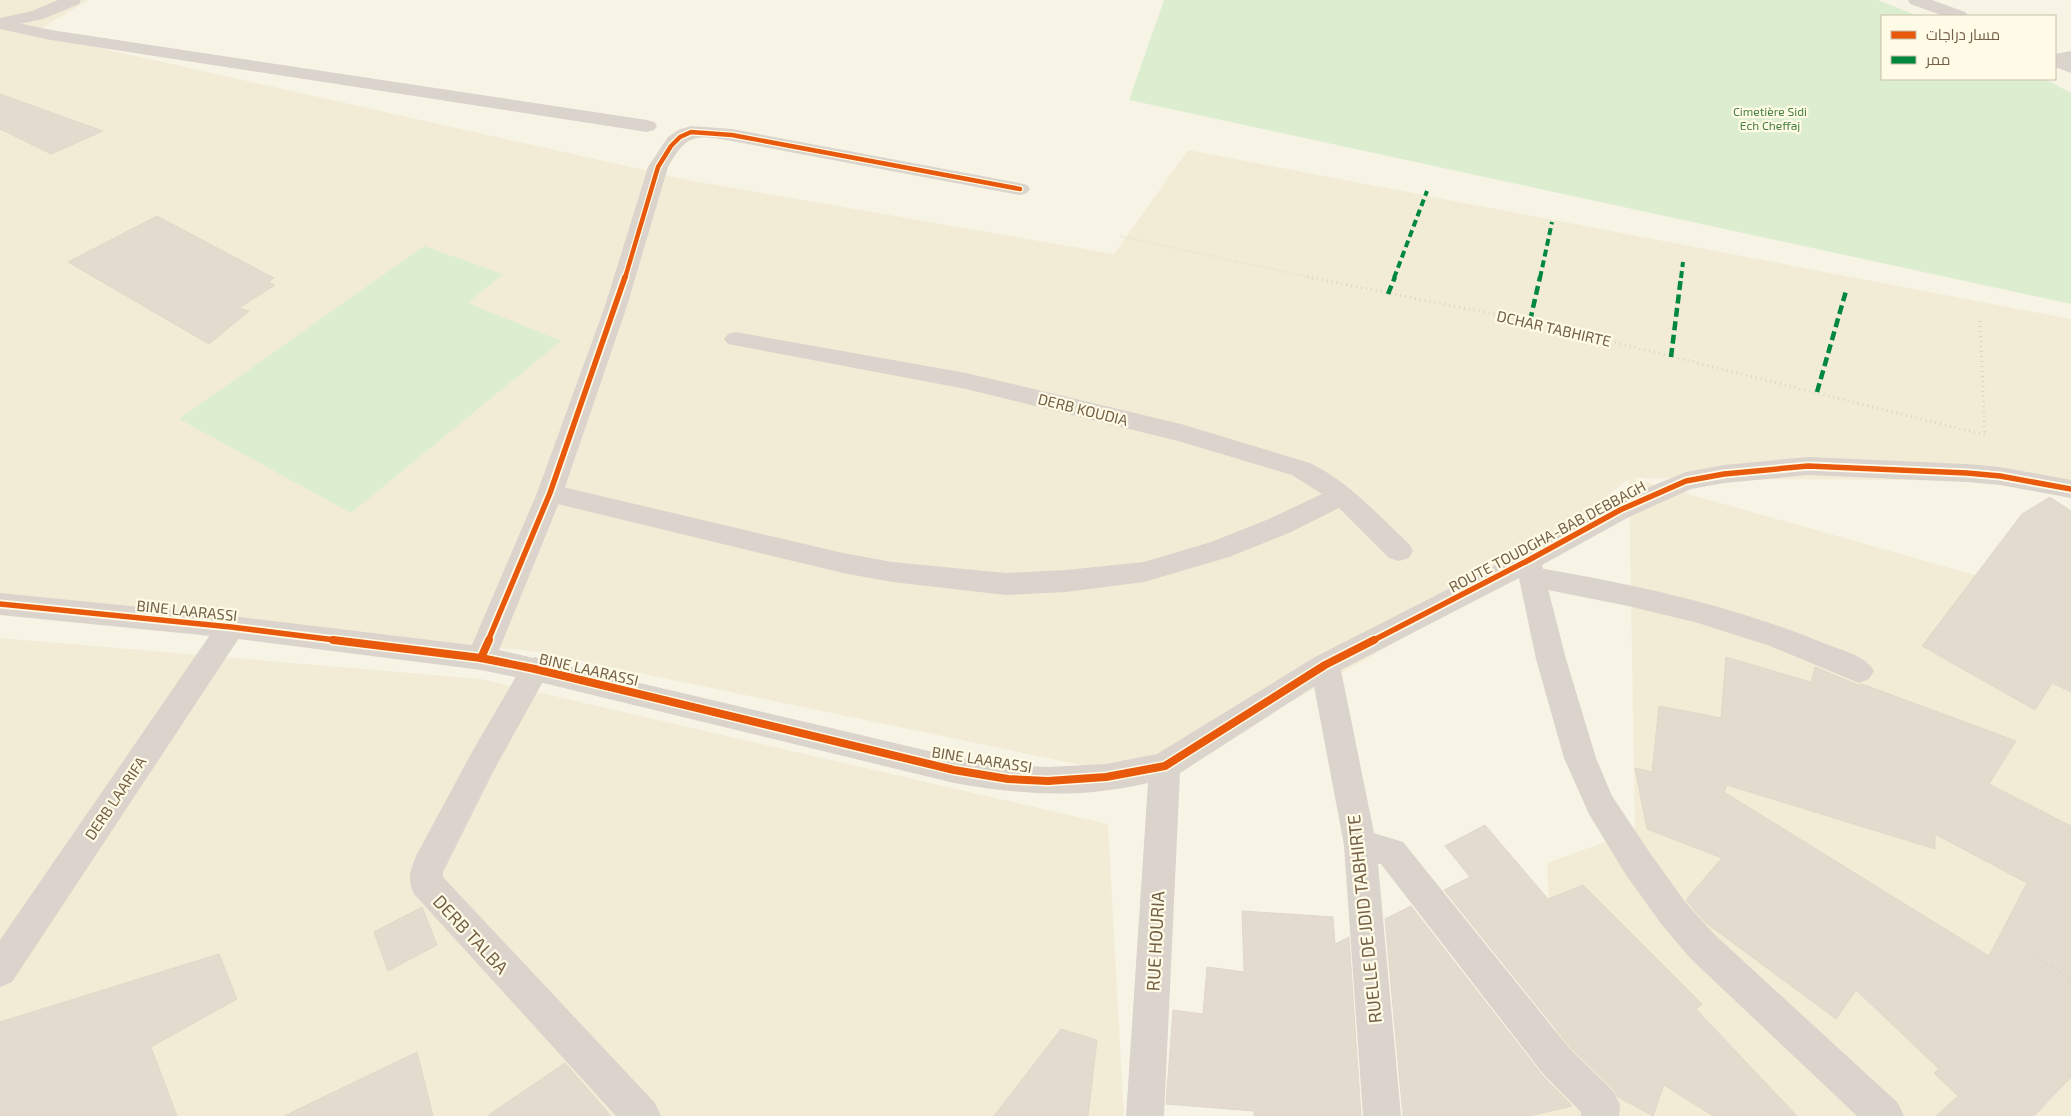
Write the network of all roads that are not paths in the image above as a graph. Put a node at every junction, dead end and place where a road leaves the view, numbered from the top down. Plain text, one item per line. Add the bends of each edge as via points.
1 (73, 0) edge
2 (1916, 0) edge
3 (1956, 15) edge
4 (0, 24) edge
5 (2071, 56) edge
6 (2056, 60) edge
7 (2056, 60) edge
8 (2071, 68) edge
9 (647, 126) dead end
10 (1020, 189) dead end
11 (736, 339) dead end
12 (2071, 490) edge
13 (550, 493) junction
14 (1341, 496) junction
15 (1399, 551) dead end
16 (1530, 569) junction
17 (0, 604) edge
18 (231, 627) junction
19 (481, 658) junction
20 (1324, 665) junction
21 (535, 669) junction
22 (1859, 671) dead end
23 (1165, 766) junction
24 (1360, 845) junction
25 (0, 970) edge
26 (642, 1116) edge
27 (1145, 1116) edge
28 (1382, 1116) edge
29 (1600, 1116) edge
30 (1885, 1116) edge

1 - 4 street via 37,15
2 - 3 street
4 - 9 street via 51,35
5 - 6 street
7 - 8 street
10 - 13 street via 724,134 693,132 681,135 658,167 616,306
11 - 14 street, DERB KOUDIA via 966,381 1171,431 1301,469
12 - 16 street, ROUTE TOUDGHA-BAB DEBBAGH via 2000,476 1897,468 1808,466 1724,474 1686,481 1653,494 1569,536
13 - 14 street via 843,564 1006,584 1144,572 1219,550 1280,526
13 - 19 street
14 - 15 street, DERB KOUDIA
16 - 20 street, ROUTE TOUDGHA-BAB DEBBAGH
16 - 22 street via 1732,621
16 - 30 street via 1551,659 1580,758 1600,804 1638,864 1703,947
17 - 18 street, BINE LAARASSI
18 - 19 street, BINE LAARASSI
18 - 25 street, DERB LAARIFA
19 - 21 street, BINE LAARASSI
20 - 23 street, ROUTE TOUDGHA-BAB DEBBAGH
20 - 24 street, RUELLE DE JDID TABHIRTE
21 - 23 street, BINE LAARASSI via 954,770 1007,779 1092,780
21 - 26 street, DERB TALBA via 429,864 426,883
23 - 27 street, RUE HOURIA
24 - 28 street, RUELLE DE JDID TABHIRTE
24 - 29 street via 1391,852 1557,1062 1602,1106

